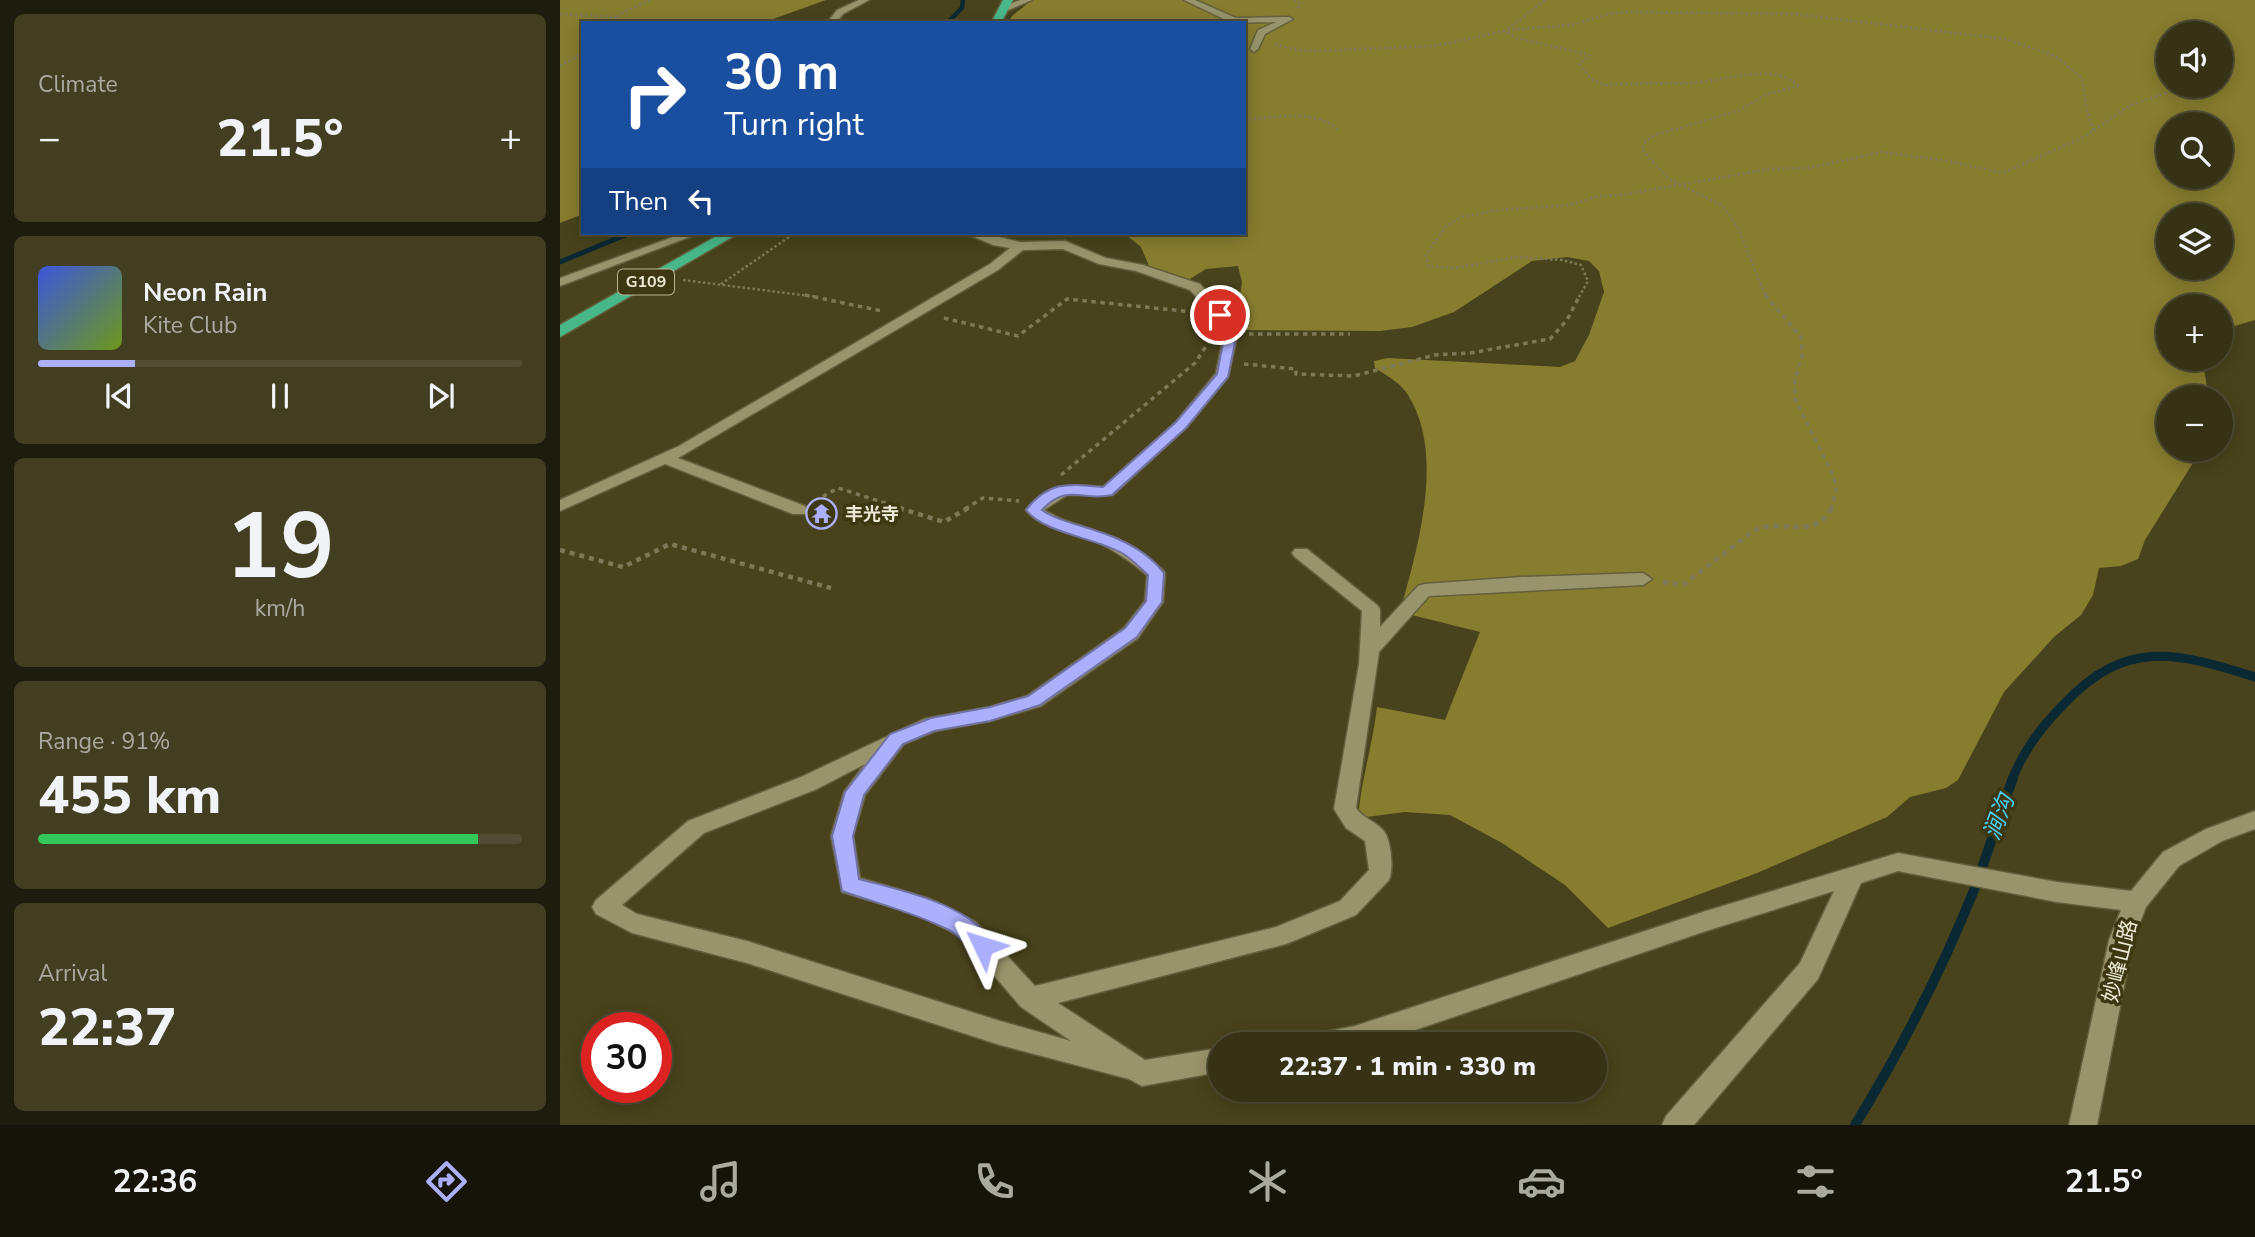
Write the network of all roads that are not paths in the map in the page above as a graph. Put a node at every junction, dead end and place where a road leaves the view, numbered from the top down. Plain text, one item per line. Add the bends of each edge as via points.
1 (865, 0) edge
2 (1028, 0) edge
3 (1188, 0) edge
4 (1005, 4) edge
5 (833, 21) edge
6 (997, 21) edge
7 (1255, 44) road end
8 (689, 235) edge
9 (728, 235) edge
10 (977, 235) edge
11 (1020, 246) junction
12 (560, 282) edge
13 (560, 332) edge
14 (664, 458) junction
15 (560, 506) edge
16 (799, 510) road end
17 (1301, 553) dead end
18 (1643, 579) road end
19 (1369, 651) junction
20 (897, 739) junction
21 (2255, 820) edge
22 (1852, 877) junction
23 (2136, 902) junction
24 (1030, 999) junction
25 (1373, 1032) edge
26 (1208, 1062) edge
27 (1142, 1073) junction
28 (1676, 1125) edge
29 (2083, 1125) edge

1 - 5 street via 840,12
2 - 4 street
3 - 7 street via 1235,21 1289,19 1261,32
4 - 6 highway
8 - 12 street
9 - 13 highway, G109
10 - 11 street
11 - 14 street via 994,267
11 - 20 street via 1065,245 1103,261 1195,287 1232,328 1223,374 1181,425 1107,492 1066,489 1034,510 1044,519 1130,551 1156,573 1154,602 1131,633 1034,701 931,724
14 - 15 street
14 - 16 street
17 - 19 street via 1371,609
18 - 19 street via 1424,590
19 - 24 street via 1345,809 1354,822 1375,836 1381,873 1348,908 1278,937
20 - 24 street via 855,792 842,836 850,885 922,906 968,929
20 - 27 street via 809,783 696,827 604,907 632,923 747,952
21 - 23 street, 妙峰山路 via 2214,835 2171,859
22 - 23 street via 1898,862
22 - 25 street
22 - 28 street via 1809,971
23 - 29 street, 妙峰山路 via 2121,940
24 - 27 street
26 - 27 street

